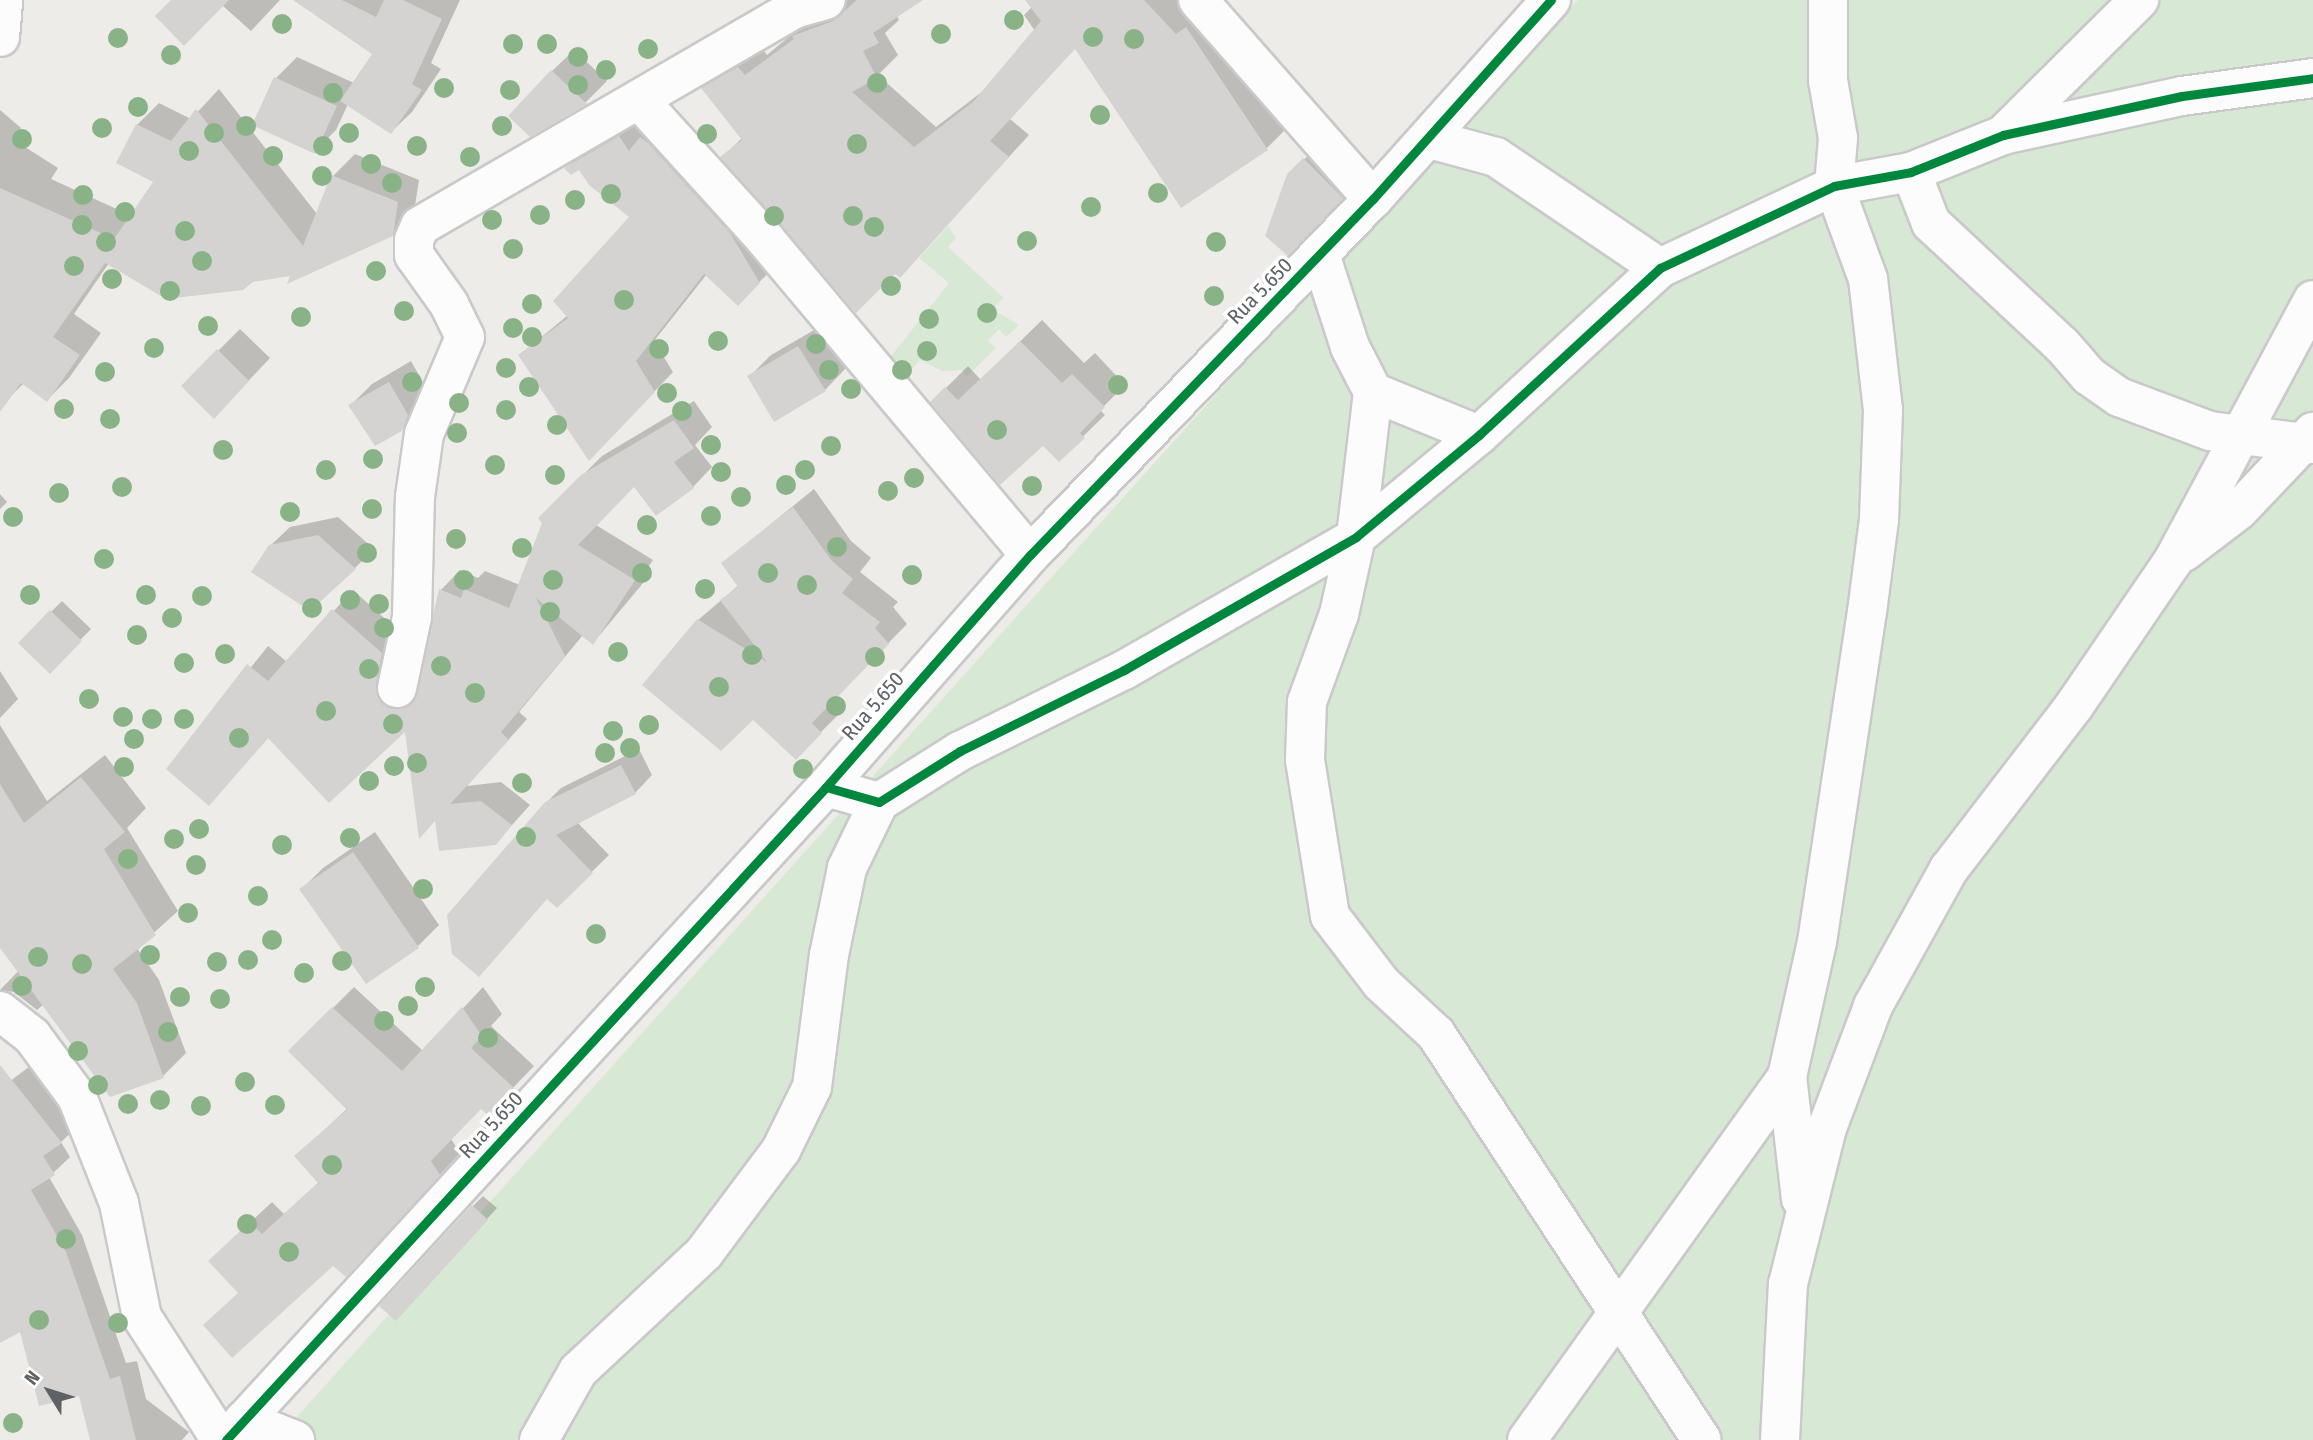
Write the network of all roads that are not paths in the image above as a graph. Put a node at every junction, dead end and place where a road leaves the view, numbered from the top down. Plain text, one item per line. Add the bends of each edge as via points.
1 (3, 0) edge
2 (827, 0) edge
3 (1198, 0) edge
4 (1551, 0) edge
5 (1828, 0) edge
6 (2139, 0) edge
7 (0, 37) edge
8 (2313, 78) edge
9 (639, 100) junction
10 (2003, 135) junction
11 (1429, 139) junction
12 (1911, 172) junction
13 (1834, 186) junction
14 (1373, 199) junction
15 (1320, 254) junction
16 (1660, 268) junction
17 (2313, 300) edge
18 (1373, 392) junction
19 (1479, 435) junction
20 (2239, 438) junction
21 (2311, 439) edge
22 (1356, 537) junction
23 (1030, 555) junction
24 (2173, 561) junction
25 (397, 688) dead end
26 (826, 786) junction
27 (879, 802) junction
28 (0, 1011) edge
29 (1787, 1077) junction
30 (1804, 1220) junction
31 (1620, 1310) junction
32 (230, 1433) edge
33 (295, 1440) edge
34 (539, 1440) edge
35 (1527, 1440) edge
36 (1702, 1440) edge
37 (1780, 1440) edge

1 - 7 street
2 - 9 street via 794,9
3 - 14 street
4 - 11 street, Rua 5.650
5 - 13 street via 1828,80 1838,138
6 - 10 street
8 - 10 street via 2182,96
9 - 23 street via 765,239
9 - 25 street via 420,226 414,240 414,255 449,304 465,337 424,434 415,497 412,617
10 - 12 street
11 - 14 street, Rua 5.650
11 - 16 street via 1496,157
12 - 13 street
12 - 20 street via 1931,223 2089,376 2148,411 2165,412
13 - 16 street
13 - 29 street via 1868,279 1883,410 1879,520 1817,943
14 - 15 street, Rua 5.650
15 - 18 street via 1350,347
15 - 23 street, Rua 5.650
16 - 19 street
17 - 20 street
18 - 19 street
18 - 22 street
19 - 22 street
20 - 21 street
20 - 24 street
21 - 24 street via 2239,510
22 - 27 street via 1124,670 960,751
22 - 31 street via 1339,614 1307,702 1305,760 1330,916 1381,983 1436,1034
23 - 26 street, Rua 5.650
24 - 30 street via 2074,706 1949,869 1873,1006 1827,1128
26 - 27 street
26 - 32 street, Rua 5.650
27 - 34 street via 847,868 812,1087 781,1150 704,1253 579,1371
28 - 32 street via 32,1036 77,1097 119,1203 142,1317
29 - 30 street
29 - 31 street via 1649,1276
30 - 37 street via 1788,1284
31 - 35 street
31 - 36 street
32 - 33 street

